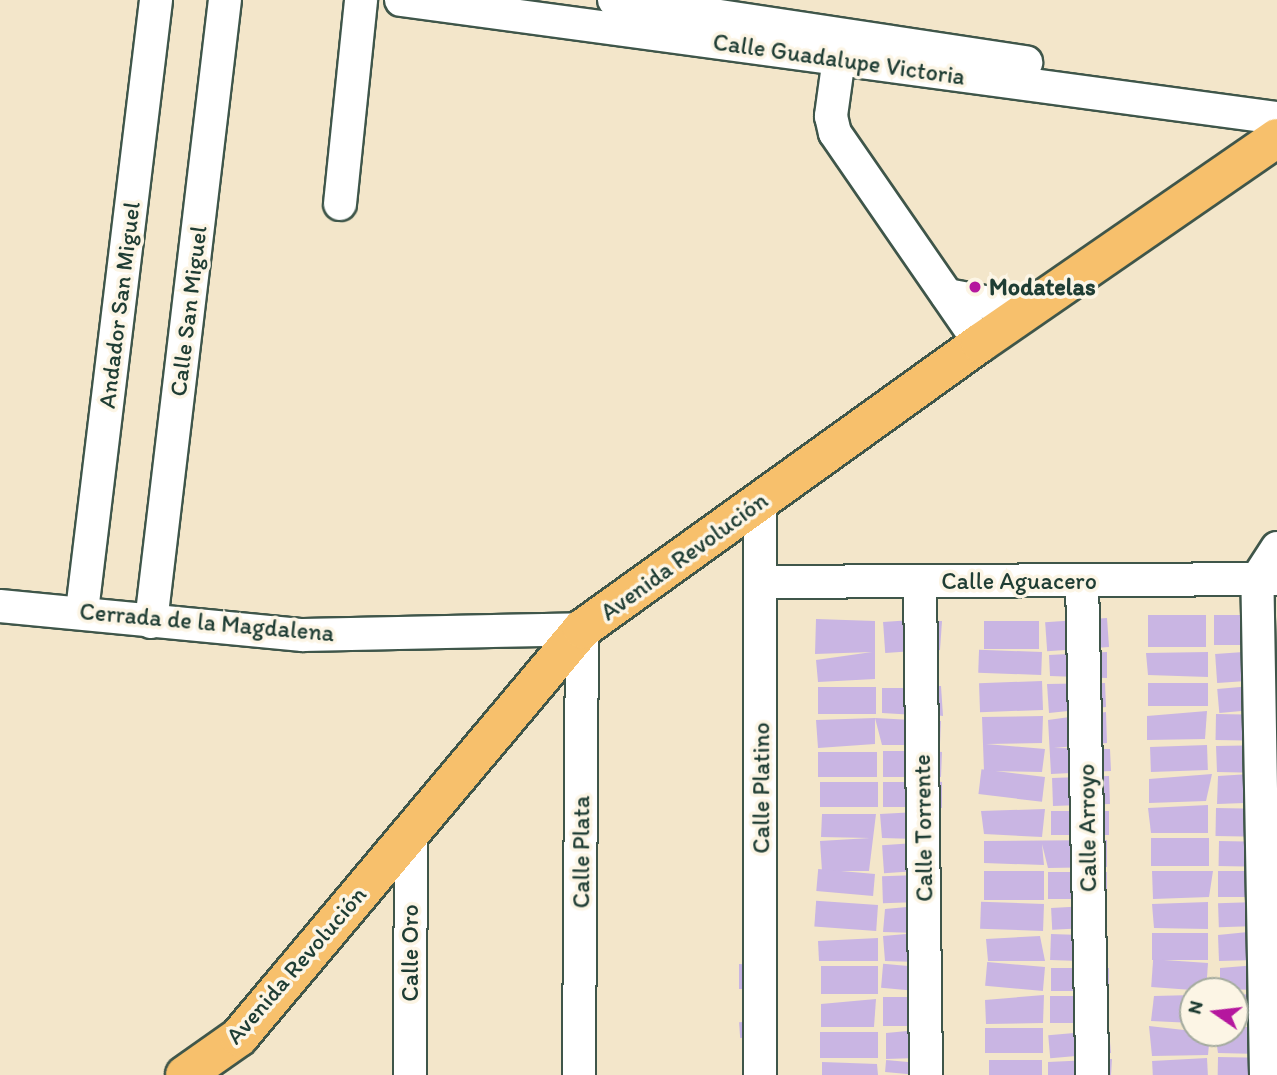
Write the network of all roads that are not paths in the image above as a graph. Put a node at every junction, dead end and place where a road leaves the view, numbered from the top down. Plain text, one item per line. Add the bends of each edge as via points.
1 (156, 0) edge
2 (225, 0) edge
3 (360, 0) edge
4 (401, 0) edge
5 (710, 7) edge
6 (607, 9) edge
7 (771, 12) edge
8 (839, 58) junction
9 (1277, 100) edge
10 (1277, 118) edge
11 (1277, 138) edge
12 (340, 204) dead end
13 (947, 295) junction
14 (1028, 310) junction
15 (980, 343) junction
16 (760, 501) junction
17 (1277, 548) edge
18 (1267, 579) edge
19 (1082, 580) junction
20 (920, 581) junction
21 (761, 582) junction
22 (0, 606) edge
23 (82, 611) junction
24 (151, 622) junction
25 (582, 629) junction
26 (411, 831) junction
27 (185, 1075) edge
28 (410, 1075) edge
29 (579, 1075) edge
30 (761, 1075) edge
31 (926, 1075) edge
32 (1092, 1075) edge
33 (1266, 1075) edge

1 - 23 street, Andador San Miguel
2 - 24 street, Calle San Miguel
3 - 12 street
4 - 6 street, Calle Guadalupe Victoria
5 - 6 street, Calle Guadalupe Victoria
5 - 7 street, Calle Guadalupe Victoria
6 - 8 street, Calle Guadalupe Victoria
7 - 9 street, Calle Guadalupe Victoria
8 - 10 street, Calle Guadalupe Victoria
8 - 13 street via 831,116 835,133
11 - 14 main road, Avenida Revolución
13 - 14 street
13 - 15 street
14 - 15 main road, Avenida Revolución
15 - 16 main road, Avenida Revolución
16 - 21 street, Calle Platino
16 - 25 main road, Avenida Revolución
17 - 18 street
18 - 19 street, Calle Aguacero
18 - 33 street
19 - 20 street, Calle Aguacero
19 - 32 street, Calle Arroyo
20 - 21 street, Calle Aguacero
20 - 31 street, Calle Torrente
21 - 30 street, Calle Platino
22 - 23 street, Cerrada de la Magdalena
23 - 24 street, Cerrada de la Magdalena
24 - 25 street, Cerrada de la Magdalena via 303,635
25 - 26 main road, Avenida Revolución
25 - 29 street, Calle Plata
26 - 27 main road, Avenida Revolución via 239,1037
26 - 28 street, Calle Oro

